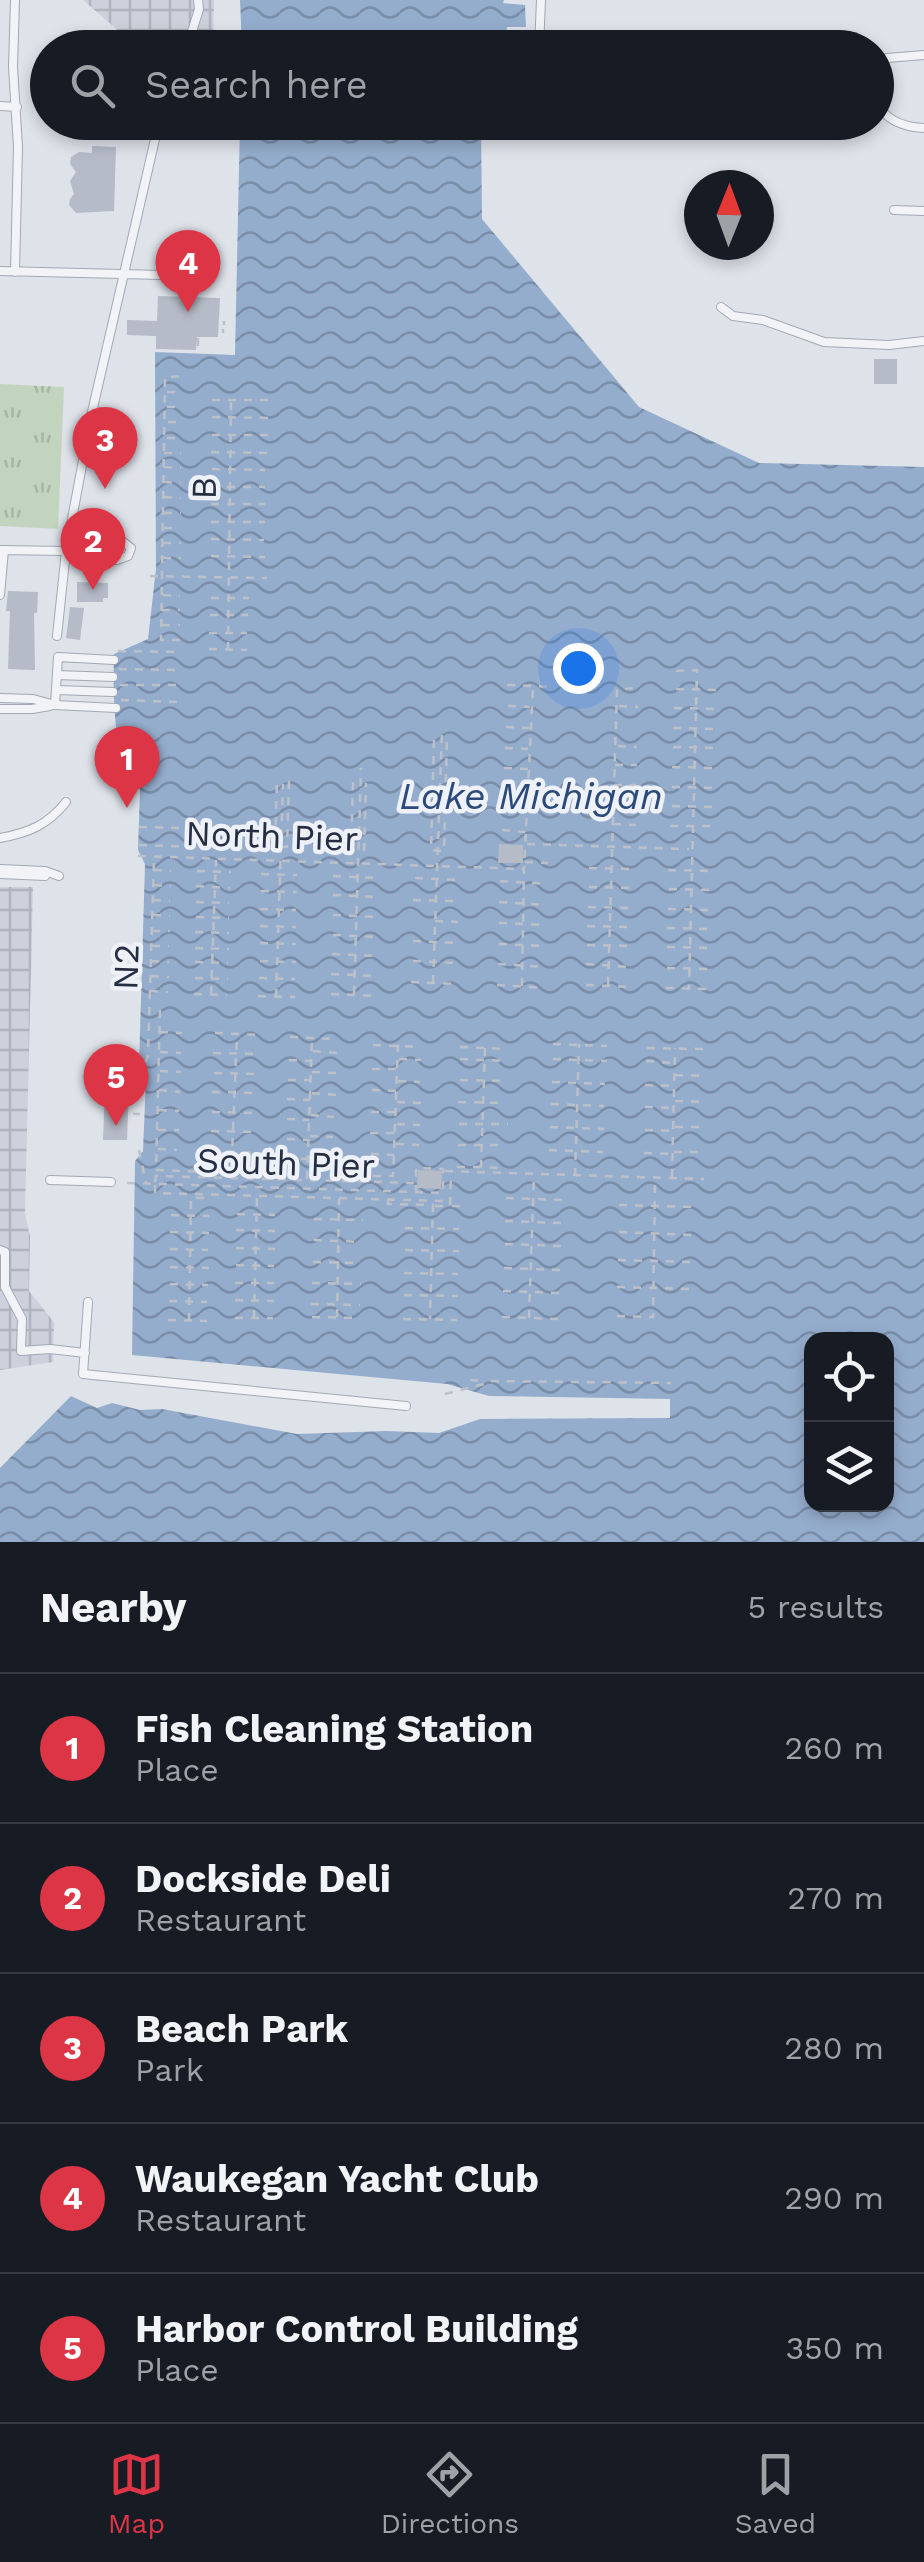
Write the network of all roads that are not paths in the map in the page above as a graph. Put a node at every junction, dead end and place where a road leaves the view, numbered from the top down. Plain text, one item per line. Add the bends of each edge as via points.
1 (15, 0) edge
2 (198, 0) edge
3 (540, 0) edge
4 (193, 30) edge
5 (539, 30) edge
6 (924, 54) edge
7 (894, 57) edge
8 (0, 106) edge
9 (16, 106) junction
10 (894, 120) edge
11 (924, 128) edge
12 (154, 140) edge
13 (894, 210) dead end
14 (924, 211) edge
15 (0, 271) edge
16 (15, 272) junction
17 (125, 274) junction
18 (203, 276) dead end
19 (722, 307) dead end
20 (924, 341) edge
21 (2, 550) edge
22 (66, 552) junction
23 (0, 595) edge
24 (57, 636) dead end
25 (57, 674) junction
26 (112, 680) junction
27 (56, 690) junction
28 (0, 698) edge
29 (55, 705) junction
30 (0, 710) edge
31 (66, 802) dead end
32 (0, 838) edge
33 (0, 872) edge
34 (50, 1180) dead end
35 (111, 1182) dead end
36 (0, 1250) edge
37 (88, 1302) dead end
38 (84, 1353) junction
39 (406, 1406) dead end

1 - 9 lane
2 - 4 lane
3 - 5 lane
6 - 7 lane
8 - 9 lane
9 - 16 lane
10 - 11 lane
12 - 17 lane
13 - 14 lane
15 - 16 lane
16 - 17 lane
17 - 18 lane
17 - 22 lane
19 - 20 lane via 824,342
21 - 22 lane
21 - 23 lane
22 - 22 lane via 77,560 117,560 131,548 121,540 79,538
22 - 24 lane
25 - 26 lane
25 - 26 lane via 58,658
25 - 27 lane
26 - 27 lane
26 - 29 lane
27 - 29 lane
28 - 29 lane
29 - 30 lane
31 - 32 lane via 53,818
33 - 33 lane via 59,876 45,870
34 - 35 lane
36 - 38 lane via 5,1287 22,1319 22,1351
37 - 38 lane
38 - 39 lane via 83,1374

